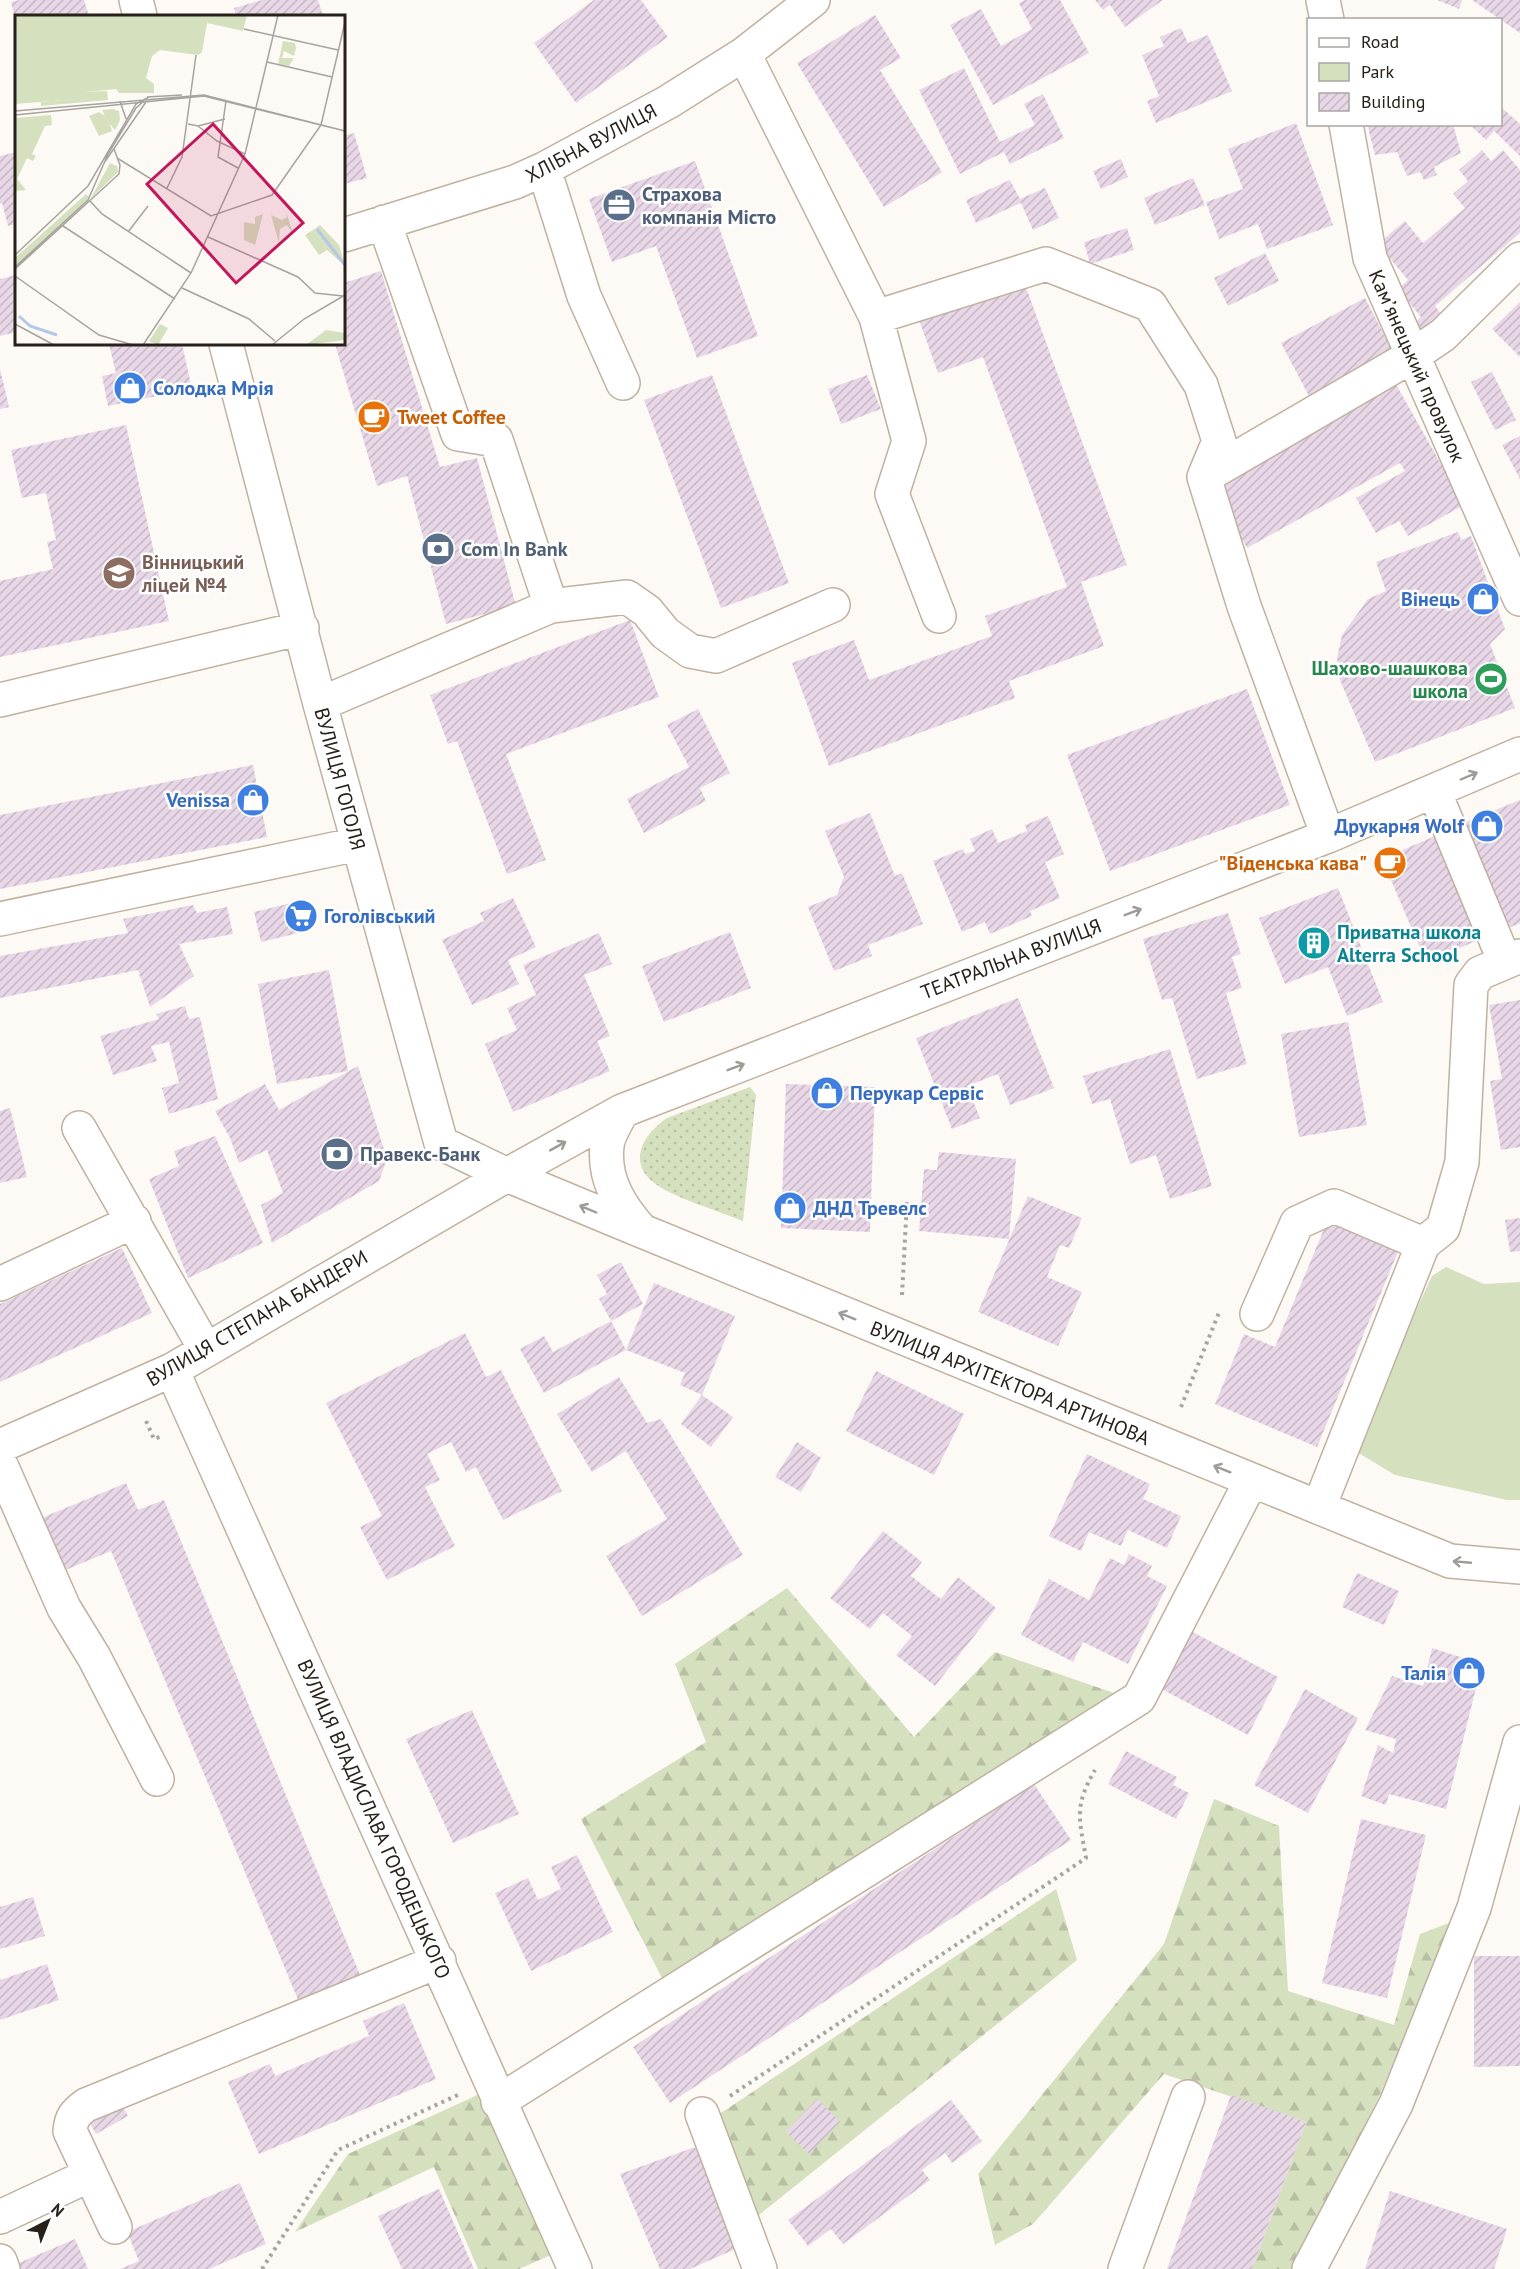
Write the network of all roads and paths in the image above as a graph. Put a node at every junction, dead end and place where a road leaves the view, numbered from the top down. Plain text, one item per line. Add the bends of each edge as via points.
1 (136, 0) edge
2 (813, 0) edge
3 (1323, 0) edge
4 (140, 15) edge
5 (1327, 18) edge
6 (744, 54) junction
7 (1346, 126) edge
8 (544, 170) junction
9 (384, 222) junction
10 (345, 235) edge
11 (1520, 259) edge
12 (876, 317) junction
13 (226, 345) edge
14 (1412, 356) junction
15 (623, 383) dead end
16 (1204, 477) junction
17 (1520, 599) edge
18 (833, 605) dead end
19 (551, 606) junction
20 (939, 616) dead end
21 (302, 628) junction
22 (0, 700) edge
23 (320, 704) junction
24 (1520, 754) edge
25 (1434, 791) junction
26 (1328, 836) junction
27 (358, 844) junction
28 (0, 919) edge
29 (1513, 959) edge
30 (622, 1111) junction
31 (79, 1128) dead end
32 (507, 1175) junction
33 (907, 1201) dead end
34 (134, 1221) junction
35 (642, 1232) junction
36 (1423, 1244) junction
37 (0, 1284) edge
38 (902, 1295) dead end
39 (1257, 1314) joint
40 (206, 1350) junction
41 (172, 1370) junction
42 (1181, 1407) dead end
43 (0, 1446) edge
44 (0, 1463) edge
45 (1251, 1481) junction
46 (1319, 1507) junction
47 (1520, 1568) edge
48 (1520, 1742) edge
49 (1099, 1764) dead end
50 (157, 1779) dead end
51 (439, 1960) junction
52 (494, 2091) junction
53 (1188, 2097) dead end
54 (702, 2114) joint
55 (90, 2175) junction
56 (0, 2217) edge
57 (115, 2227) dead end
58 (0, 2261) edge
59 (3, 2269) edge
60 (262, 2269) edge
61 (575, 2269) edge
62 (760, 2269) edge
63 (1125, 2269) edge
64 (1310, 2269) edge

1 - 4 street
2 - 6 street, ХЛІБНА ВУЛИЦЯ
3 - 5 street
6 - 8 street, ХЛІБНА ВУЛИЦЯ via 668,102
6 - 12 street
7 - 14 street, Камʼянецький провулок via 1370,258
8 - 9 street, ХЛІБНА ВУЛИЦЯ
8 - 15 street via 584,296
9 - 10 street, ХЛІБНА ВУЛИЦЯ
9 - 19 street via 458,434 496,440
11 - 14 street via 1443,335
12 - 16 street via 1046,264 1149,305 1201,385 1219,441
12 - 20 street via 909,441 892,494
13 - 21 street, ВУЛИЦЯ ГОГОЛЯ
14 - 16 street
14 - 17 street, Камʼянецький провулок
16 - 26 street via 1244,606
18 - 19 street via 716,656 690,651 665,633 647,610 627,597
19 - 23 street
21 - 22 street
21 - 23 street, ВУЛИЦЯ ГОГОЛЯ
23 - 27 street, ВУЛИЦЯ ГОГОЛЯ
25 -> 24 street, ТЕАТРАЛЬНА ВУЛИЦЯ
25 - 26 street, ТЕАТРАЛЬНА ВУЛИЦЯ
25 - 29 street
30 -> 26 street, ТЕАТРАЛЬНА ВУЛИЦЯ
27 - 28 street
27 - 32 street, ВУЛИЦЯ ГОГОЛЯ via 441,1143
29 - 36 street via 1480,973 1471,985 1462,1162 1443,1228
32 -> 30 street, ТЕАТРАЛЬНА ВУЛИЦЯ
30 - 35 street via 607,1145 609,1176 622,1209
31 - 34 street
35 -> 32 street, ВУЛИЦЯ АРХІТЕКТОРА АРТИНОВА
32 - 40 street, ВУЛИЦЯ СТЕПАНА БАНДЕРИ
33 - 38 path
34 - 37 street
34 - 40 street
45 -> 35 street, ВУЛИЦЯ АРХІТЕКТОРА АРТИНОВА
36 - 39 street via 1334,1206 1297,1223
36 - 46 street
39 - 42 path via 1224,1300
40 - 41 street, ВУЛИЦЯ СТЕПАНА БАНДЕРИ
41 - 43 street, ВУЛИЦЯ СТЕПАНА БАНДЕРИ
41 - 51 street, ВУЛИЦЯ ВЛАДИСЛАВА ГОРОДЕЦЬКОГО
44 - 50 street via 64,1608
45 - 46 street, ВУЛИЦЯ АРХІТЕКТОРА АРТИНОВА
45 - 52 street via 1139,1698
47 -> 46 street, ВУЛИЦЯ АРХІТЕКТОРА АРТИНОВА via 1450,1561
48 - 64 street via 1474,1908 1395,2104
49 - 54 path via 1082,1793 1079,1809 1086,1858
51 - 52 street, ВУЛИЦЯ ВЛАДИСЛАВА ГОРОДЕЦЬКОГО
51 - 55 street via 86,2104 70,2120 70,2131
52 - 60 path via 338,2150
52 - 61 street, ВУЛИЦЯ ВЛАДИСЛАВА ГОРОДЕЦЬКОГО
53 - 63 street
54 - 62 street
55 - 56 street
55 - 57 street
58 - 59 street

